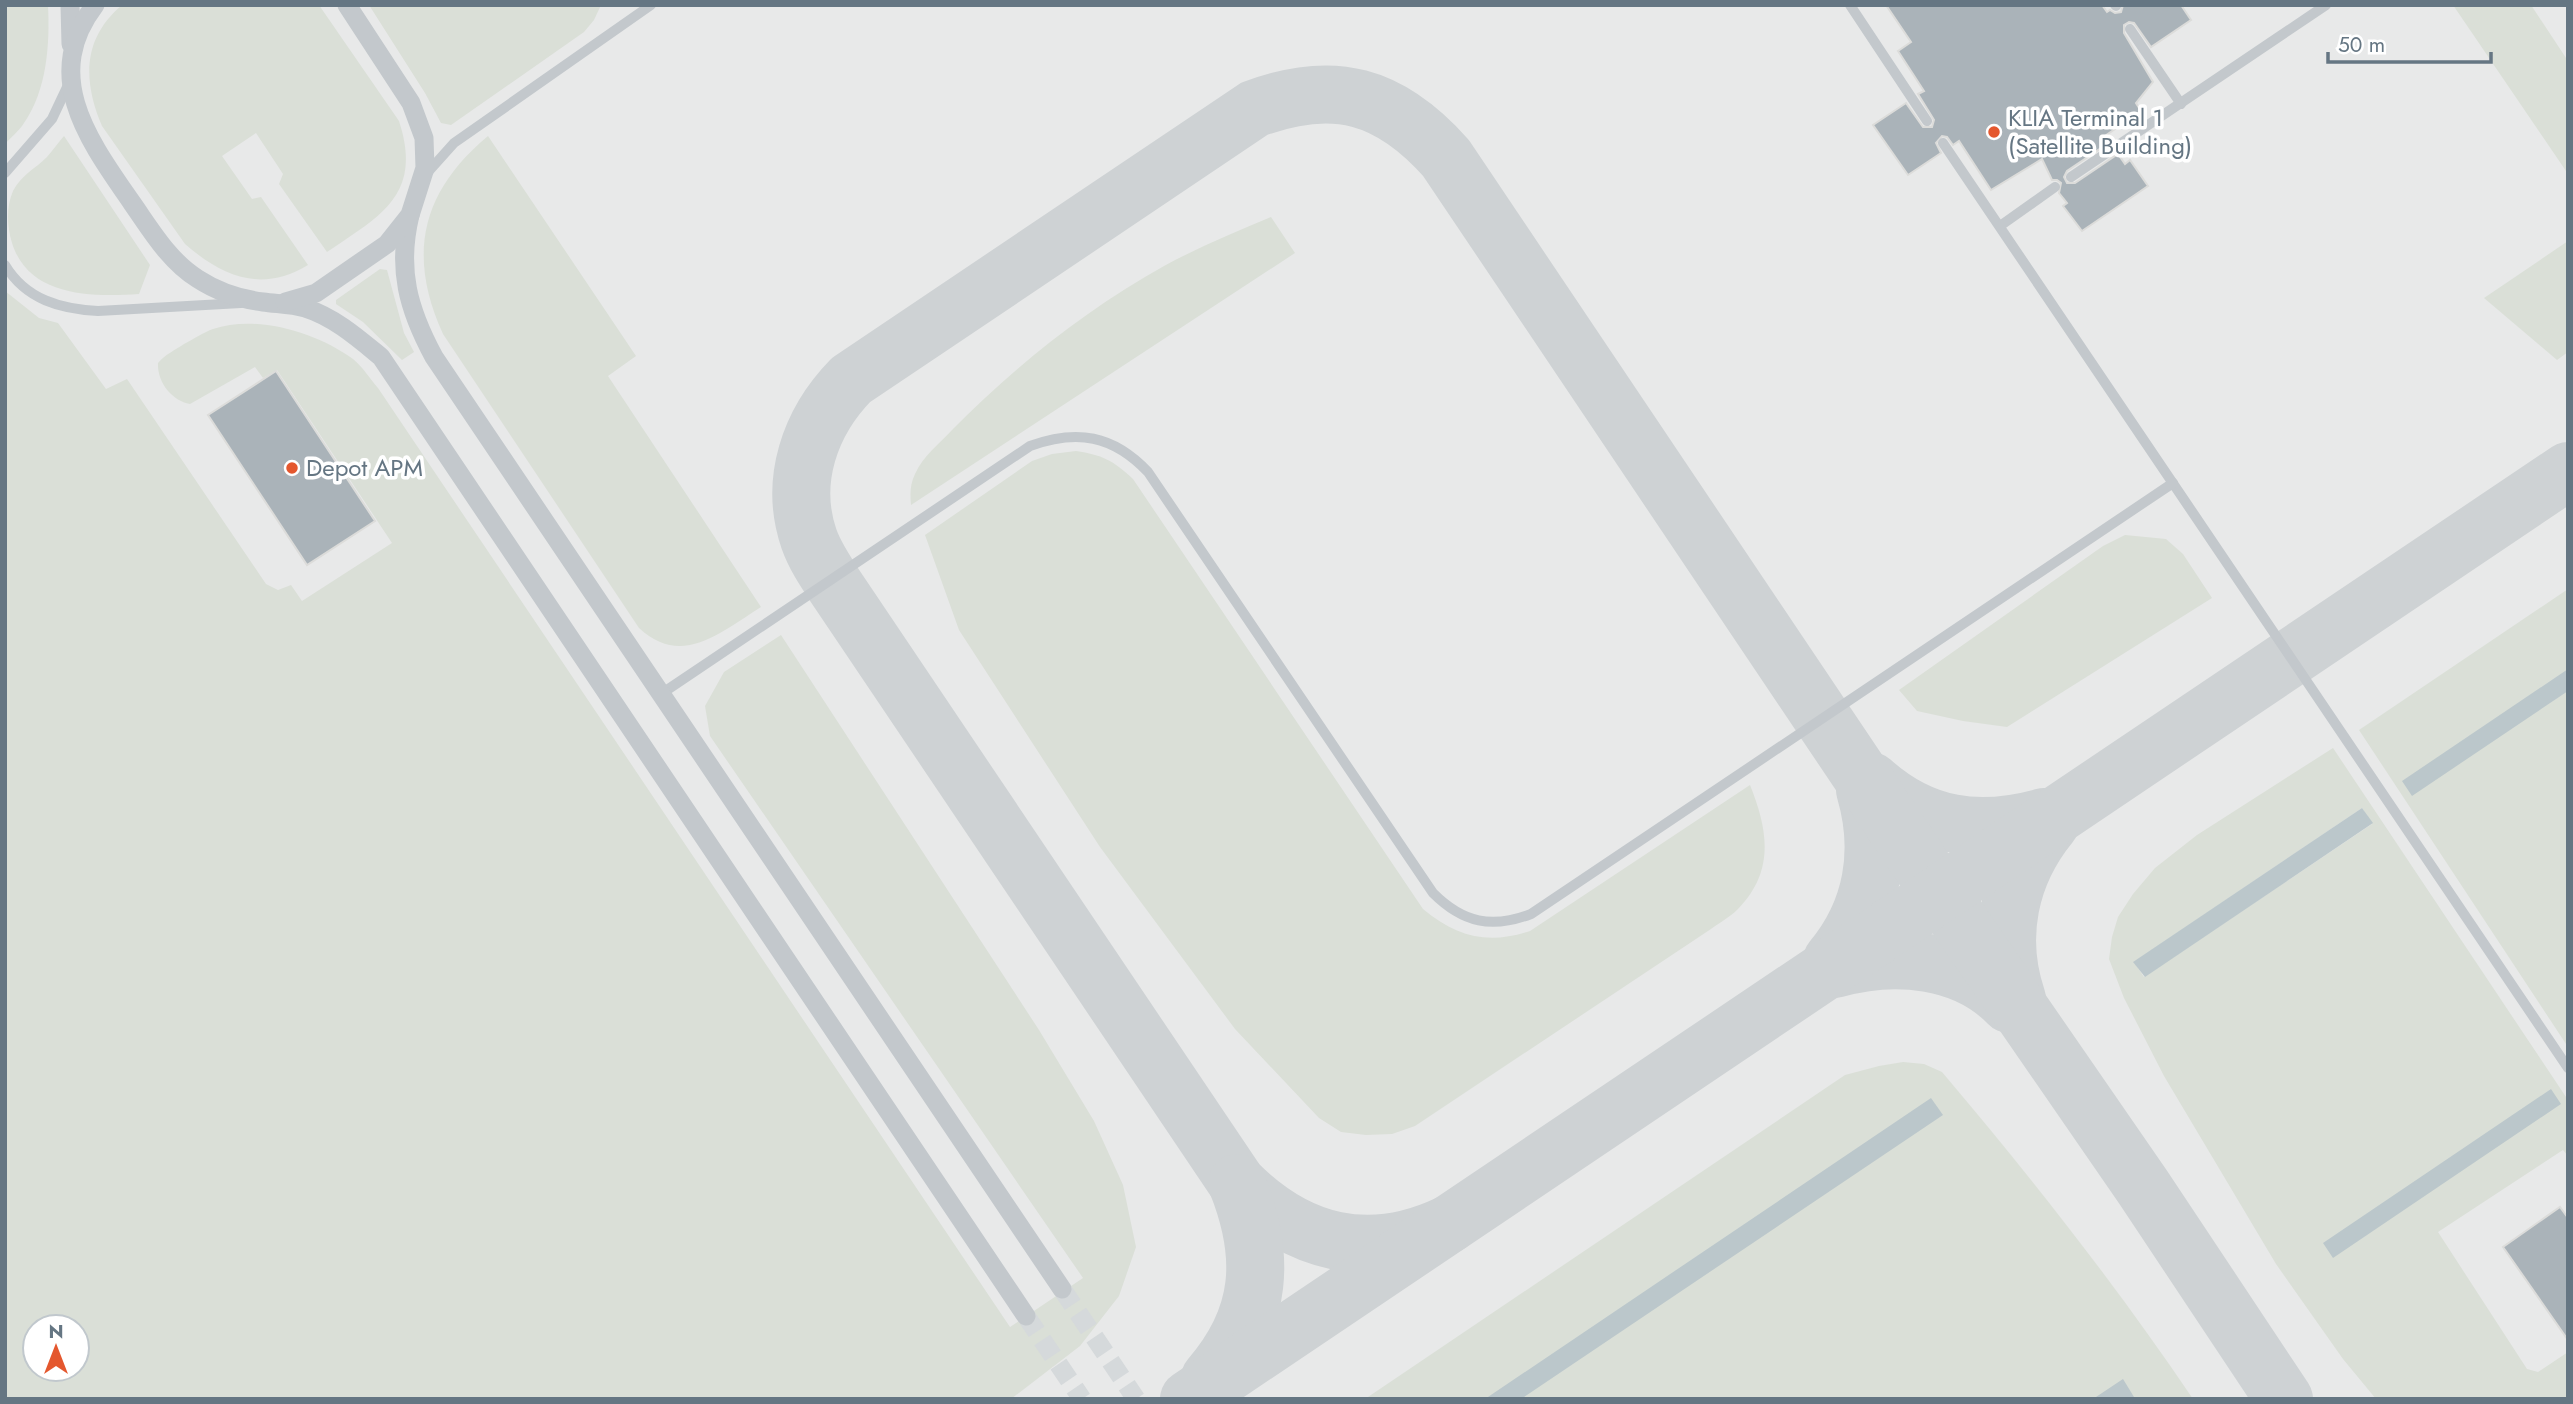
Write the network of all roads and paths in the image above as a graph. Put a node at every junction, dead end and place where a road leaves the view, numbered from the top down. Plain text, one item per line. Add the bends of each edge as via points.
1 (69, 5) edge
2 (95, 5) edge
3 (347, 5) edge
4 (651, 5) edge
5 (1850, 5) edge
6 (2326, 5) edge
7 (2130, 29) dead end
8 (71, 69) junction
9 (2182, 104) junction
10 (1927, 121) dead end
11 (1942, 143) dead end
12 (5, 173) edge
13 (2071, 177) dead end
14 (2055, 187) dead end
15 (420, 189) junction
16 (410, 215) junction
17 (2000, 226) junction
18 (5, 265) edge
19 (272, 303) junction
20 (2173, 483) junction
21 (661, 694) junction
22 (2568, 1069) edge
23 (1062, 1289) tunnel mouth
24 (1026, 1316) tunnel mouth

1 - 8 street
2 - 8 street via 78,34
3 - 15 street via 419,120 426,154
4 - 15 lane via 454,143
5 - 10 lane
6 - 9 lane
7 - 9 lane
8 - 12 lane via 52,119
8 - 19 street via 73,100 96,150 178,265 217,290
9 - 13 lane
11 - 17 lane
14 - 17 lane
15 - 16 street
16 - 19 street via 387,244 316,293
16 - 21 street via 404,275 414,314 434,357
17 - 20 lane
18 - 19 lane via 15,281 42,300 79,310
19 - 24 street via 305,308 351,333 381,357 401,383
20 - 21 lane via 1531,914 1514,920 1492,923 1473,919 1452,910 1433,893 1147,472 1117,446 1099,440 1064,437 1030,446
20 - 22 lane
21 - 23 street

